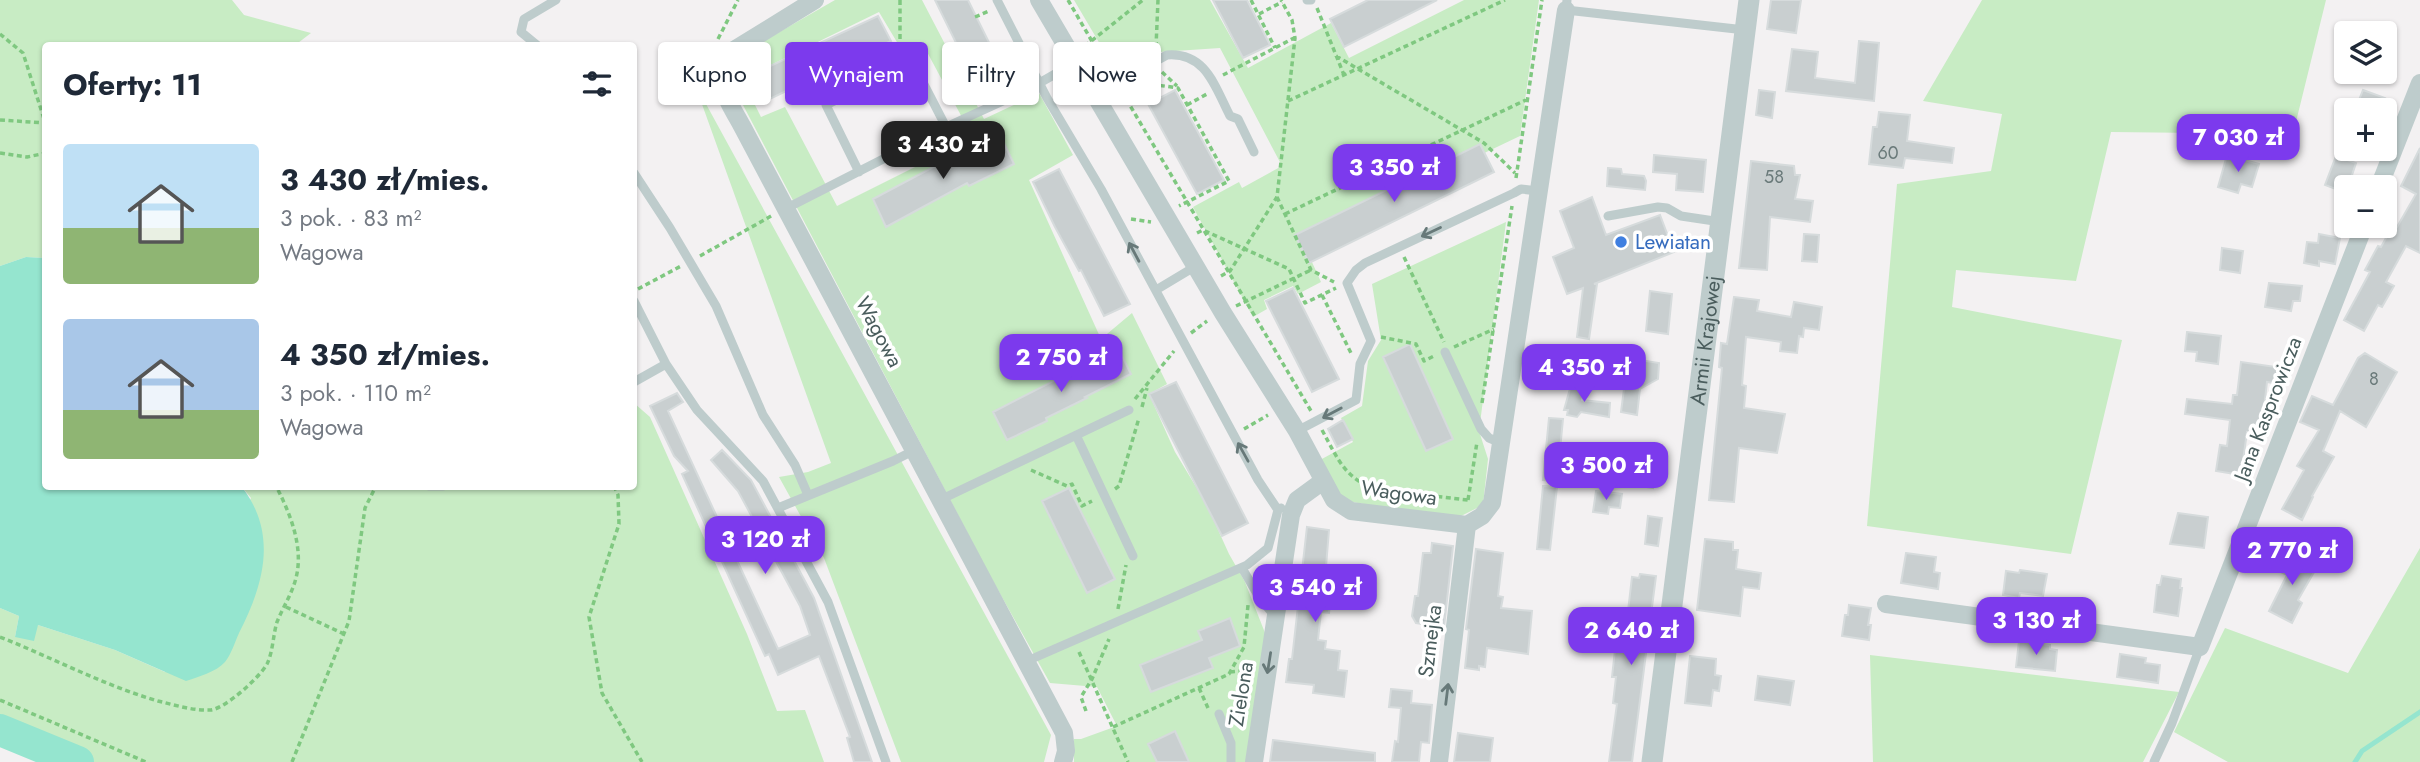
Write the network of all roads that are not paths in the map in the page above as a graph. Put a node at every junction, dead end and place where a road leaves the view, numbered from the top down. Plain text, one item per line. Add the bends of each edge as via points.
1 (556, 0) edge
2 (815, 0) edge
3 (997, 0) edge
4 (1039, 0) edge
5 (1749, 0) edge
6 (1566, 5) edge
7 (1745, 30) junction
8 (533, 42) edge
9 (1064, 42) edge
10 (1161, 58) edge
11 (1053, 73) edge
12 (1040, 82) junction
13 (2420, 84) edge
14 (1102, 105) edge
15 (946, 127) junction
16 (1254, 152) dead end
17 (859, 172) junction
18 (2384, 175) edge
19 (637, 178) edge
20 (1538, 191) junction
21 (787, 208) junction
22 (1608, 216) dead end
23 (1721, 222) junction
24 (2359, 238) edge
25 (1197, 266) junction
26 (1156, 290) junction
27 (637, 306) edge
28 (1445, 352) road end
29 (666, 364) junction
30 (637, 380) edge
31 (1129, 410) road end
32 (1297, 431) junction
33 (1076, 435) junction
34 (1500, 443) junction
35 (915, 450) junction
36 (1324, 481) junction
37 (808, 495) junction
38 (942, 499) junction
39 (1290, 505) junction
40 (778, 508) junction
41 (1466, 525) junction
42 (1133, 556) road end
43 (1242, 568) junction
44 (1886, 604) dead end
45 (1276, 617) junction
46 (2200, 647) junction
47 (1027, 661) junction
48 (1219, 714) dead end
49 (886, 762) edge
50 (1063, 762) edge
51 (1231, 762) edge
52 (1254, 762) edge
53 (1439, 762) edge
54 (1651, 762) edge
55 (2154, 762) edge

1 - 8 lane via 524,19 521,32
2 - 21 street, Wagowa via 733,49 719,66 724,91
3 - 12 lane
4 - 9 street, Wagowa
5 - 7 street, Armii Krajowej
6 - 7 lane
6 - 20 street
7 - 23 street, Armii Krajowej
10 - 16 lane via 1178,54 1200,64 1230,117 1238,119
11 - 12 lane
12 - 15 lane
26 -> 12 lane
13 - 18 street
14 - 25 street, Wagowa
15 - 17 lane
15 - 17 lane via 913,63 826,105
17 - 21 lane
19 - 37 lane via 716,306 764,415
20 -> 32 lane via 1514,192 1356,270 1348,283 1371,341 1360,364 1356,400
20 - 34 street
21 - 35 street, Wagowa
22 - 23 lane via 1658,207
23 - 54 street, Armii Krajowej
24 - 46 street, Jana Kasprowicza
25 - 26 lane
25 - 32 street, Wagowa
39 -> 26 lane via 1258,480
27 - 29 lane
28 - 34 lane via 1479,425
29 - 30 lane
29 - 40 lane via 697,410 763,481
31 - 33 lane
32 - 36 street, Wagowa
33 - 38 lane
33 - 42 lane
34 - 41 street via 1492,503
35 - 37 lane
35 - 38 street, Wagowa
36 - 39 street
36 - 41 street, Wagowa via 1334,500 1351,510
37 - 40 lane
38 - 47 street, Wagowa
39 - 43 lane via 1268,548
39 - 45 street, Zielona
40 - 49 lane via 828,602
53 -> 41 street, Szmejka
43 - 45 lane
43 - 47 lane
44 - 46 street
45 -> 52 street, Zielona
46 - 55 lane
47 - 50 street, Wagowa via 1064,733
48 - 51 lane via 1231,743

